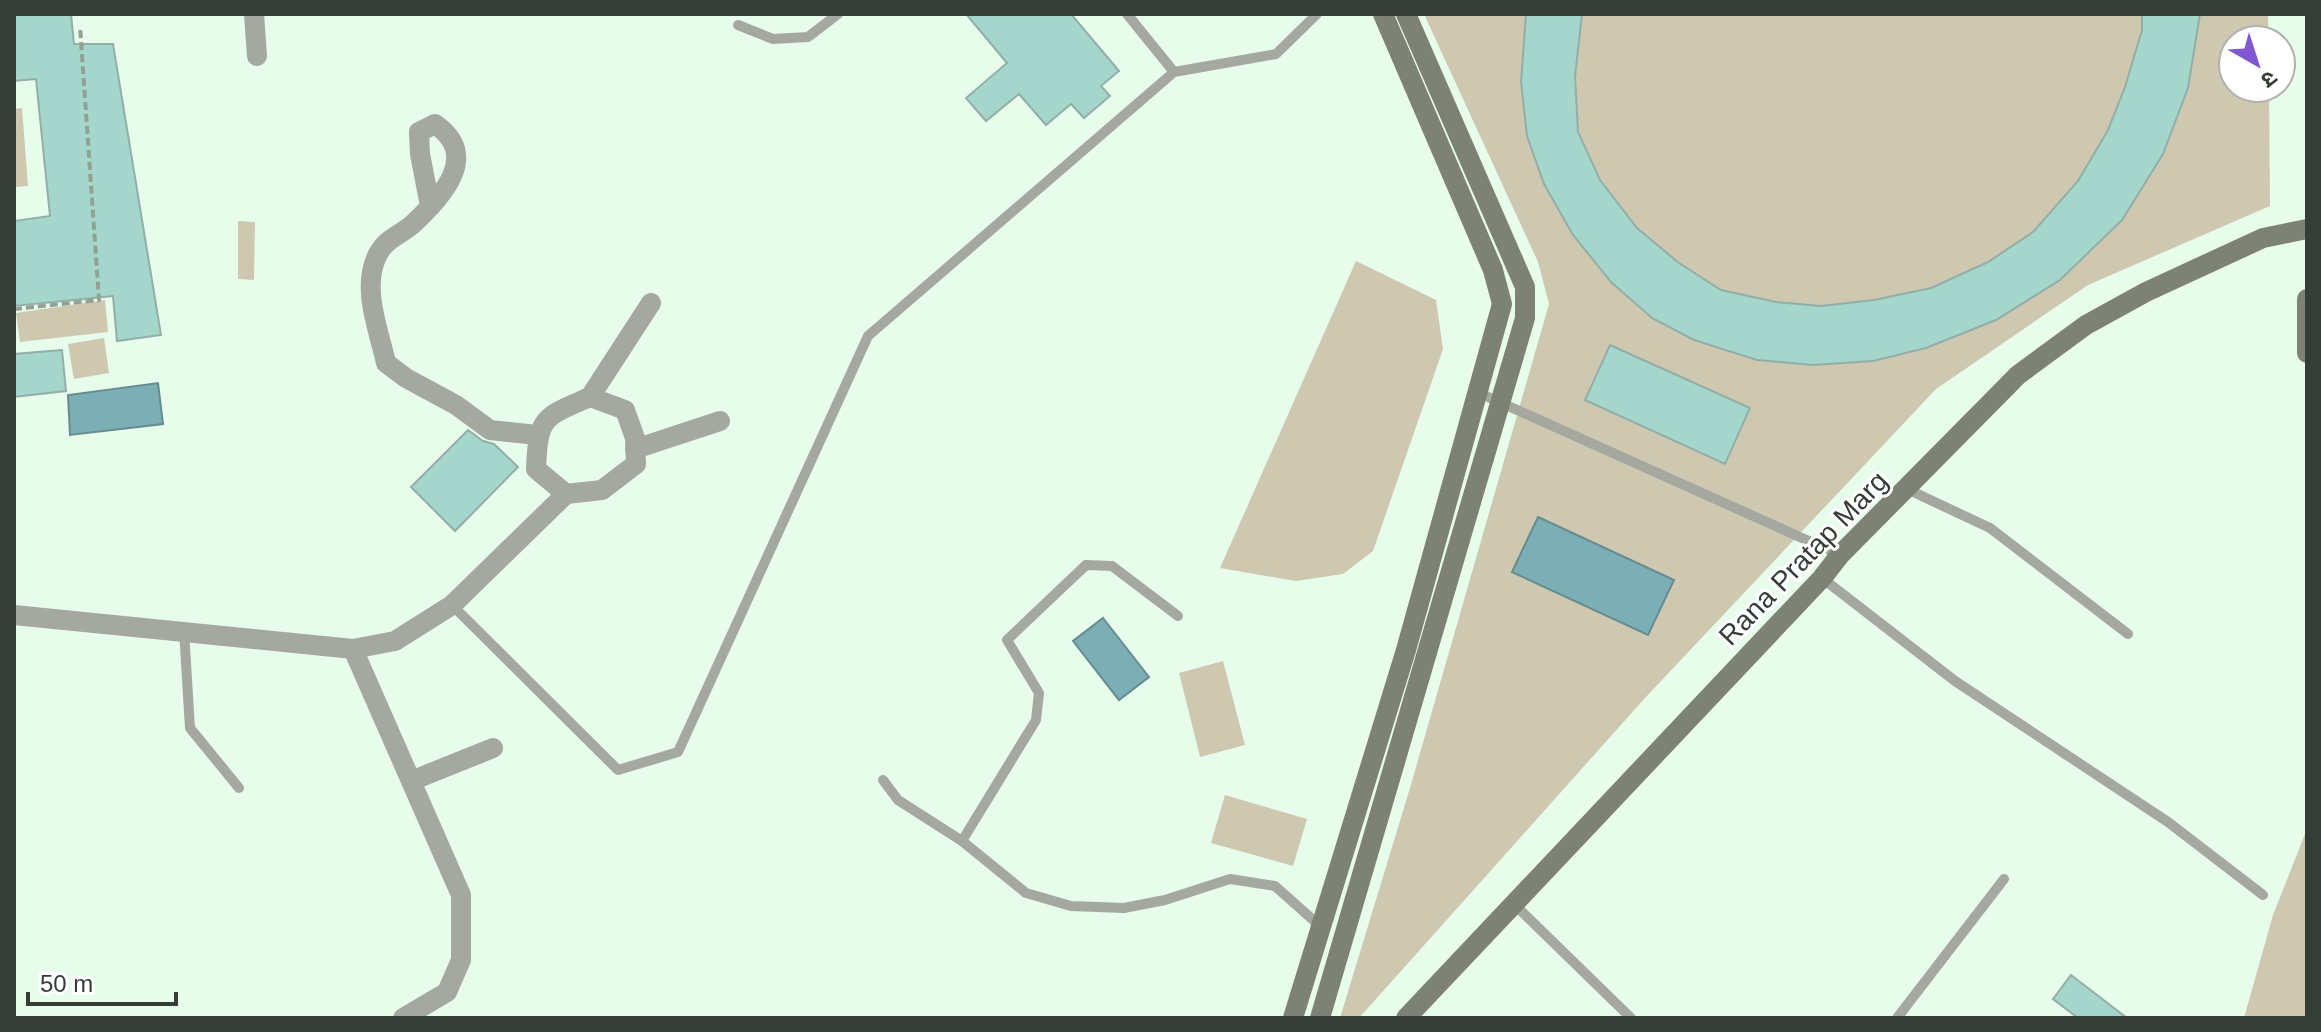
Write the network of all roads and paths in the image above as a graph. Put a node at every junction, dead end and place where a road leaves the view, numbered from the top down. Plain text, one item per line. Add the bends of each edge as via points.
1 (254, 14) edge
2 (838, 14) edge
3 (1127, 14) edge
4 (1317, 14) edge
5 (1383, 14) edge
6 (1406, 14) edge
7 (738, 25) dead end
8 (80, 26) dead end
9 (257, 56) dead end
10 (1174, 72) junction
11 (430, 206) dead end
12 (2307, 229) edge
13 (2307, 299) edge
14 (651, 303) dead end
15 (14, 309) edge
16 (2307, 353) edge
17 (1477, 392) junction
18 (590, 397) junction
19 (1500, 403) junction
20 (720, 421) dead end
21 (537, 435) junction
22 (635, 449) junction
23 (1907, 489) junction
24 (566, 494) junction
25 (1840, 555) junction
26 (1822, 578) junction
27 (452, 605) junction
28 (14, 615) edge
29 (1178, 616) dead end
30 (184, 631) junction
31 (2128, 634) dead end
32 (353, 649) junction
33 (493, 748) dead end
34 (883, 780) dead end
35 (411, 781) junction
36 (239, 788) dead end
37 (962, 841) junction
38 (2004, 879) dead end
39 (2263, 895) dead end
40 (1514, 904) junction
41 (1321, 927) junction
42 (403, 1018) edge
43 (1293, 1018) edge
44 (1320, 1018) edge
45 (1406, 1018) edge
46 (1631, 1018) edge
47 (1897, 1018) edge

1 - 9 street
2 - 7 lane via 808,37 773,39
3 - 10 lane
4 - 10 lane via 1276,54
5 - 17 street via 1502,304
6 - 19 street via 1525,287 1525,318
8 - 15 path via 99,300
10 - 27 lane via 868,336 678,752 618,770
11 - 21 street via 391,237 375,259 369,285 386,363 490,430
12 - 23 street, Rana Pratap Marg via 2263,238 2086,325 2018,375
13 - 16 street
14 - 18 street
17 - 19 lane
17 - 41 street via 1406,650
18 - 21 street via 550,414
18 - 22 street via 625,410
19 - 25 lane
19 - 44 street
20 - 22 street
21 - 24 street via 536,469
22 - 24 street via 636,464 602,490
23 - 25 street, Rana Pratap Marg
23 - 31 lane via 1990,528
24 - 27 street
25 - 26 street, Rana Pratap Marg
26 - 39 lane via 1955,681 2168,822
26 - 40 street, Rana Pratap Marg
27 - 32 street via 395,641
28 - 30 street
29 - 37 lane via 1112,566 1086,565 1007,640 1039,693 1036,720
30 - 32 street
30 - 36 lane via 190,728
32 - 35 street
33 - 35 street
34 - 37 lane via 898,800
35 - 42 street via 461,895 461,960 447,992
37 - 41 lane via 1026,893 1071,906 1124,908 1230,879 1275,886
38 - 47 lane
40 - 45 street, Rana Pratap Marg
40 - 46 lane
41 - 43 street

